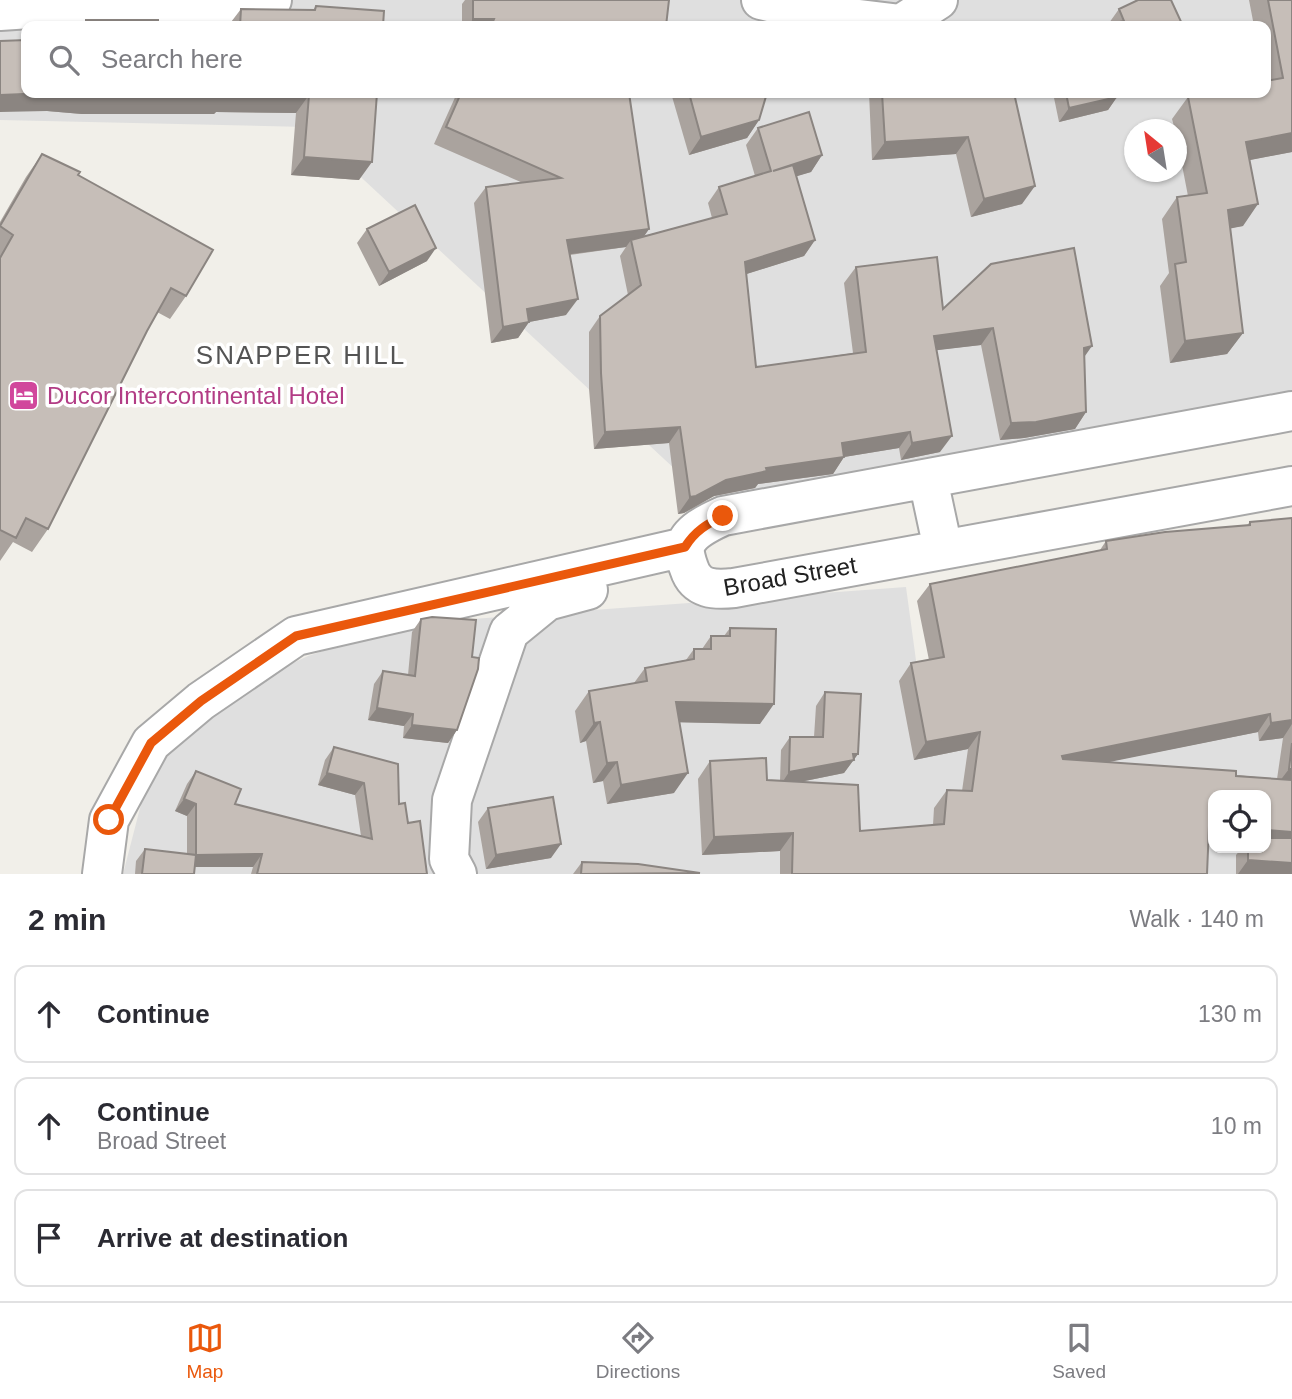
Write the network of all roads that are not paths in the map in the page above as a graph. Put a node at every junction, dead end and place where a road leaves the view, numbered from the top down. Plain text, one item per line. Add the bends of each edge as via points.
1 (272, 0) edge
2 (761, 0) edge
3 (938, 0) edge
4 (0, 11) edge
5 (876, 21) edge
6 (906, 21) edge
7 (1292, 411) edge
8 (928, 479) junction
9 (1292, 485) edge
10 (943, 549) junction
11 (686, 554) junction
12 (102, 874) edge
13 (457, 874) edge

1 - 4 street via 136,11
2 - 5 street via 816,14
3 - 6 street
7 - 8 street
8 - 10 street
8 - 11 street via 723,516 692,537
9 - 10 street, Broad Street
10 - 11 street, Broad Street via 714,590 691,576
11 - 12 street via 296,636 201,701 151,743 109,820
11 - 13 street via 547,601 509,632 453,800 449,859

